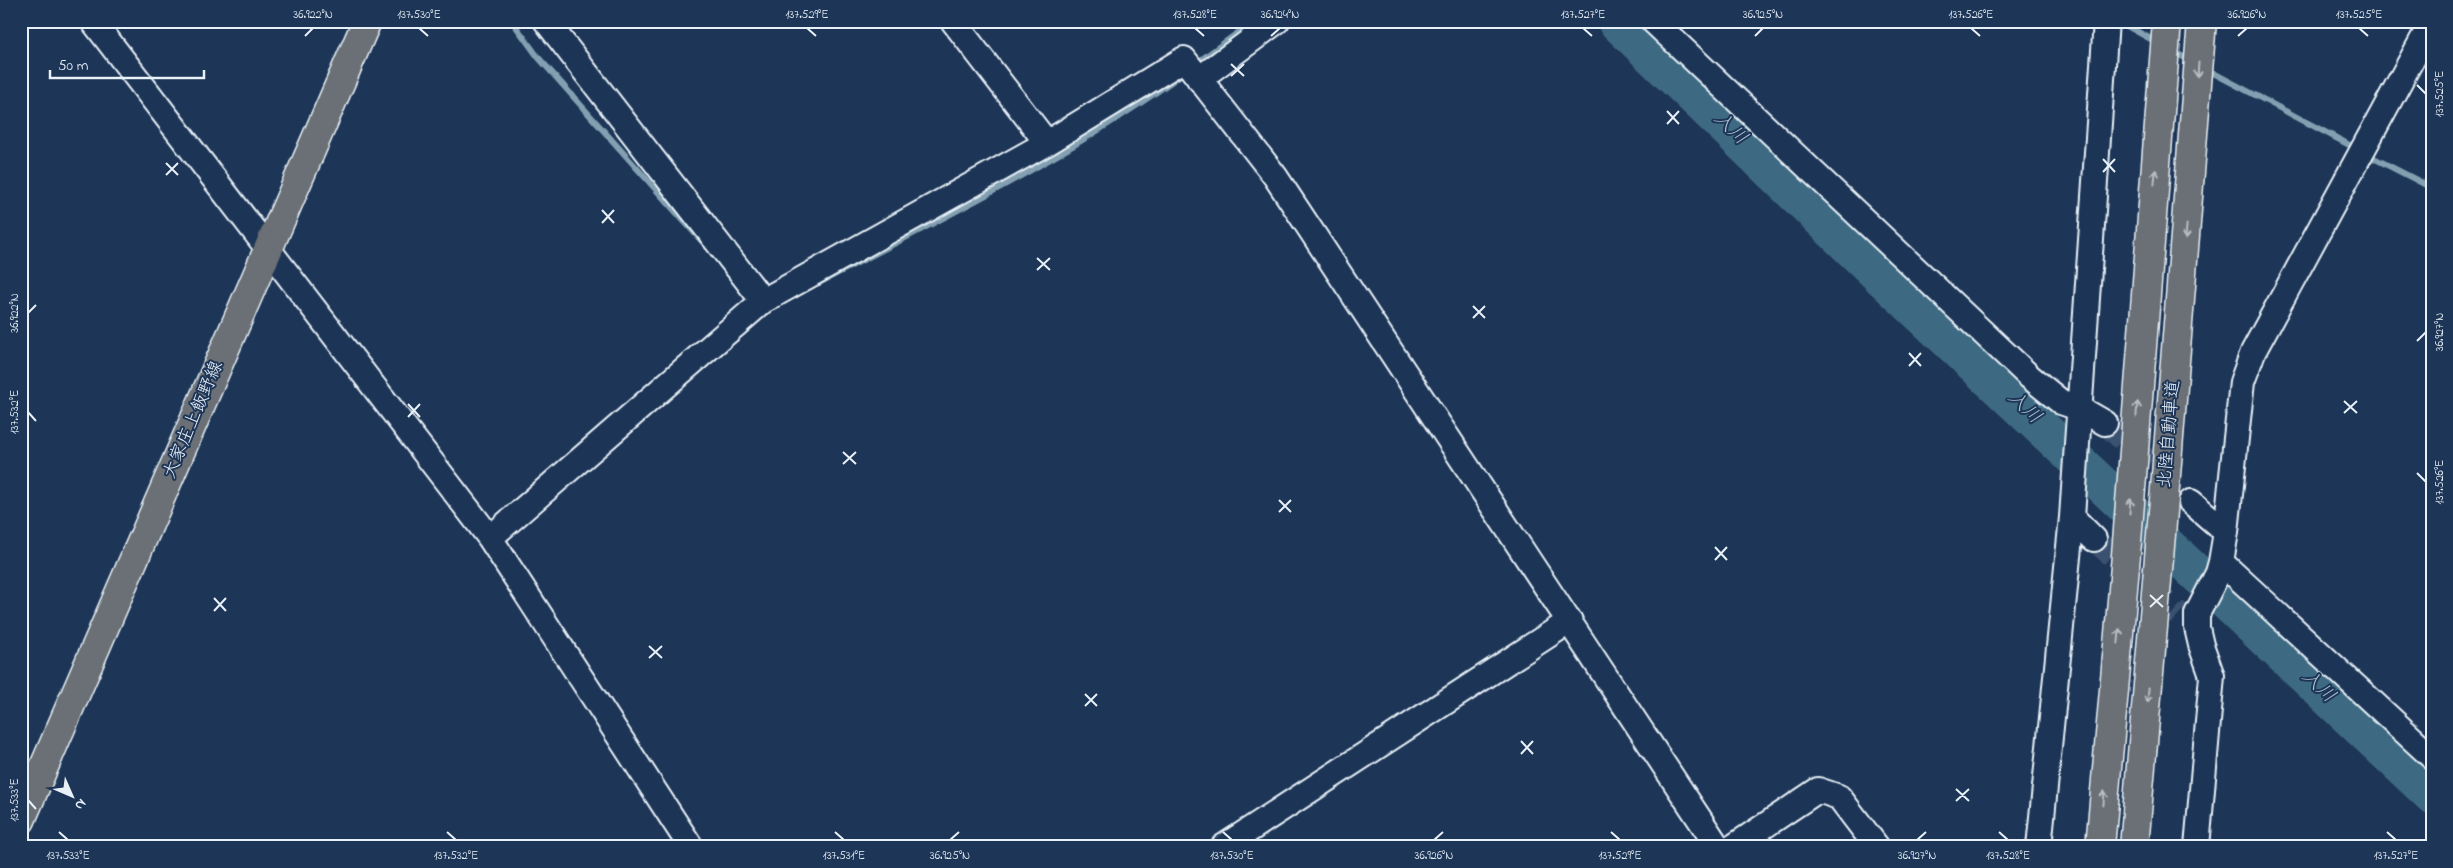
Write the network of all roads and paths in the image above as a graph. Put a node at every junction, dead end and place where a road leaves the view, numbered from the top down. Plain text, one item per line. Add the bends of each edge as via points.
1 (93, 21) edge
2 (368, 21) edge
3 (546, 21) edge
4 (953, 21) edge
5 (1277, 21) edge
6 (1653, 21) edge
7 (2106, 21) edge
8 (2167, 21) edge
9 (2202, 21) edge
10 (2432, 22) edge
11 (1199, 78) junction
12 (1047, 143) junction
13 (267, 251) junction
14 (763, 301) junction
15 (2078, 420) junction
16 (2105, 423) tunnel mouth
17 (2191, 502) tunnel mouth
18 (2072, 517) junction
19 (2226, 532) junction
20 (490, 538) junction
21 (2094, 539) tunnel mouth
22 (2221, 562) junction
23 (1570, 621) junction
24 (2432, 757) edge
25 (22, 814) edge
26 (691, 847) edge
27 (1223, 847) edge
28 (1720, 847) edge
29 (1733, 847) edge
30 (1877, 847) edge
31 (2039, 847) edge
32 (2100, 847) edge
33 (2134, 847) edge
34 (2197, 847) edge

1 - 13 street
2 - 13 main road, 大家庄上飯野線
3 - 14 street
4 - 12 street
5 - 11 street
6 - 15 street
7 - 15 street
32 -> 8 main road, 北陸自動車道
9 -> 33 main road, 北陸自動車道
10 - 19 street via 2253,352 2242,382
11 - 12 street via 1184,59
11 - 23 street via 1275,176
12 - 14 street
13 - 20 street
13 - 25 main road, 大家庄上飯野線
14 - 20 street
15 - 16 street
15 - 18 street
17 - 19 street
18 - 21 street
18 - 31 street
19 - 22 street
20 - 26 street
22 - 24 street
22 - 34 street via 2197,614 2188,621 2212,676
23 - 27 street
23 - 28 street
29 - 30 street via 1818,790 1839,797

